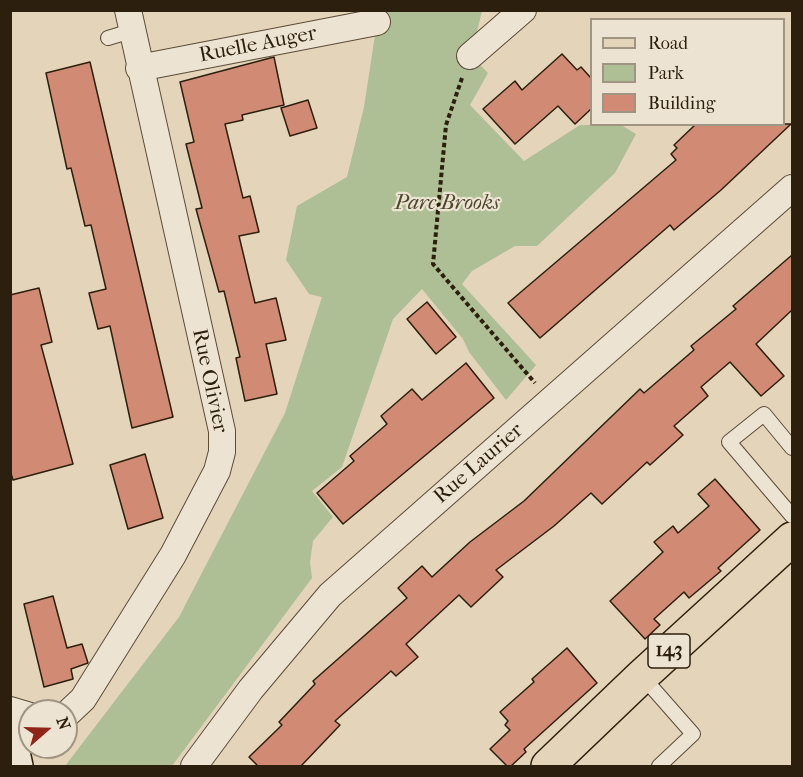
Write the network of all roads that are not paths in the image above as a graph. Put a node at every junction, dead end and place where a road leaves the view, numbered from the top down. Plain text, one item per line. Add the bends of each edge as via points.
1 (523, 10) edge
2 (377, 22) dead end
3 (123, 27) edge
4 (471, 56) road end
5 (140, 68) junction
6 (792, 188) edge
7 (792, 448) edge
8 (792, 516) edge
9 (792, 539) edge
10 (642, 676) junction
11 (78, 703) edge
12 (10, 739) edge
13 (16, 766) edge
14 (194, 766) edge
15 (548, 766) edge
16 (658, 766) edge

1 - 4 street
2 - 5 street, Ruelle Auger
3 - 5 street, Rue Olivier
5 - 11 street, Rue Olivier via 222,430 222,452 217,471 173,555
6 - 14 street, Rue Laurier via 330,595 251,688
7 - 8 lane via 764,414 729,442
9 - 10 main road, 143
10 - 15 main road, 143
10 - 16 lane via 693,734
12 - 13 main road

